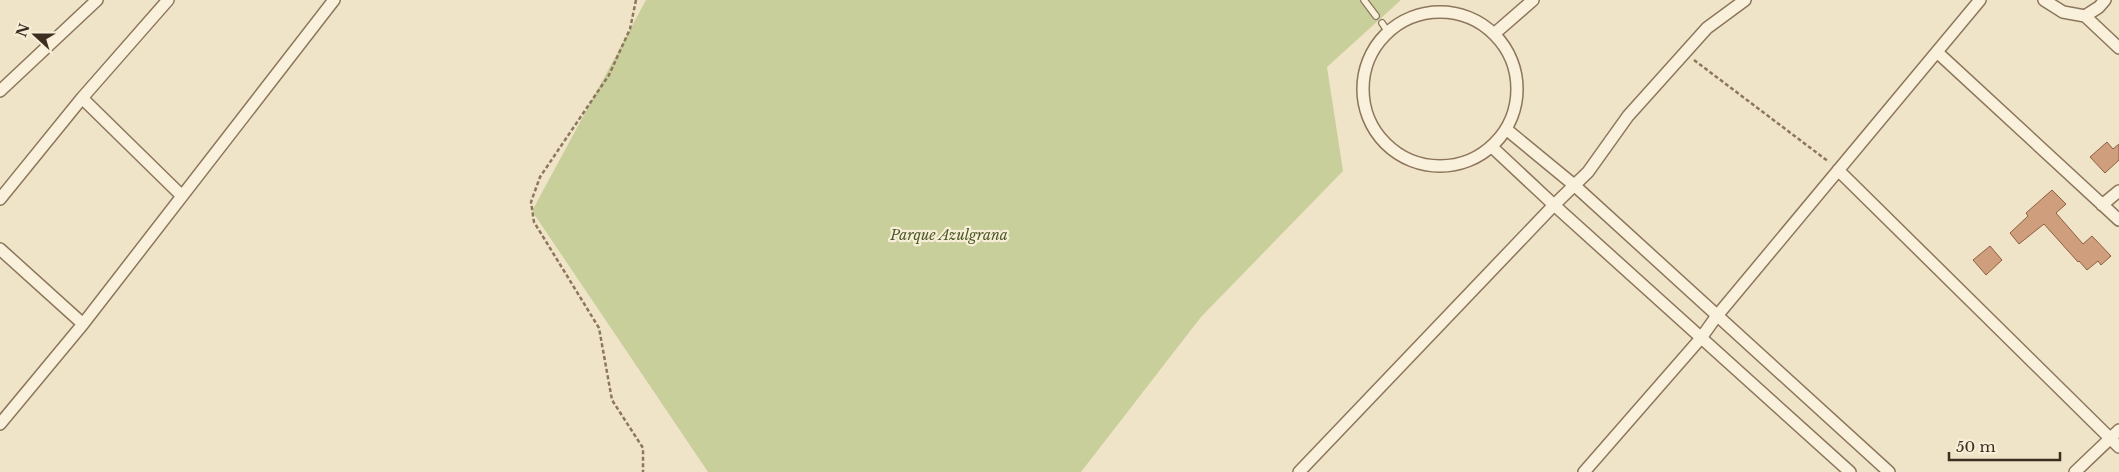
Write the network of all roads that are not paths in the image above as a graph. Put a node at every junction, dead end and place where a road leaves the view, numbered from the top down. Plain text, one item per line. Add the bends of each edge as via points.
1 (98, 0) edge
2 (168, 0) edge
3 (334, 0) edge
4 (1364, 0) edge
5 (1533, 0) edge
6 (1745, 0) edge
7 (1980, 0) edge
8 (2044, 0) edge
9 (2105, 0) edge
10 (1376, 16) dead end
11 (2085, 16) junction
12 (1494, 34) junction
13 (2119, 48) edge
14 (1937, 52) junction
15 (0, 91) edge
16 (82, 98) junction
17 (1506, 129) junction
18 (1492, 147) junction
19 (1838, 170) junction
20 (1574, 186) junction
21 (2119, 190) edge
22 (181, 195) junction
23 (0, 199) edge
24 (1554, 205) junction
25 (2102, 205) junction
26 (2119, 220) edge
27 (0, 249) edge
28 (1716, 317) junction
29 (84, 324) junction
30 (1702, 338) junction
31 (0, 424) edge
32 (2119, 430) edge
33 (2115, 443) edge
34 (1299, 472) edge
35 (1584, 472) edge
36 (1850, 472) edge
37 (1889, 472) edge
38 (2075, 472) edge

1 - 15 street
2 - 16 street
3 - 22 street
4 - 10 lane
5 - 12 street
6 - 20 street via 1707,28 1684,53 1628,116 1588,172
7 - 14 street
8 - 11 street via 2062,12
9 - 11 street
11 - 13 street
12 - 17 street via 1509,55 1516,80 1516,105
12 - 18 street via 1473,19 1448,12 1422,14 1385,27 1364,73 1362,98 1369,121 1382,142 1401,157 1424,166 1448,167 1472,160
14 - 19 street
14 - 25 street
16 - 22 street
16 - 23 street
17 - 18 street
17 - 20 street
18 - 24 street
19 - 28 street
19 - 33 street
20 - 24 street
20 - 28 street
21 - 25 street
22 - 29 street
24 - 30 street
24 - 34 street
25 - 26 street
27 - 29 street
28 - 30 street
28 - 37 street
29 - 31 street
30 - 35 street
30 - 36 street
32 - 33 street
33 - 38 street

